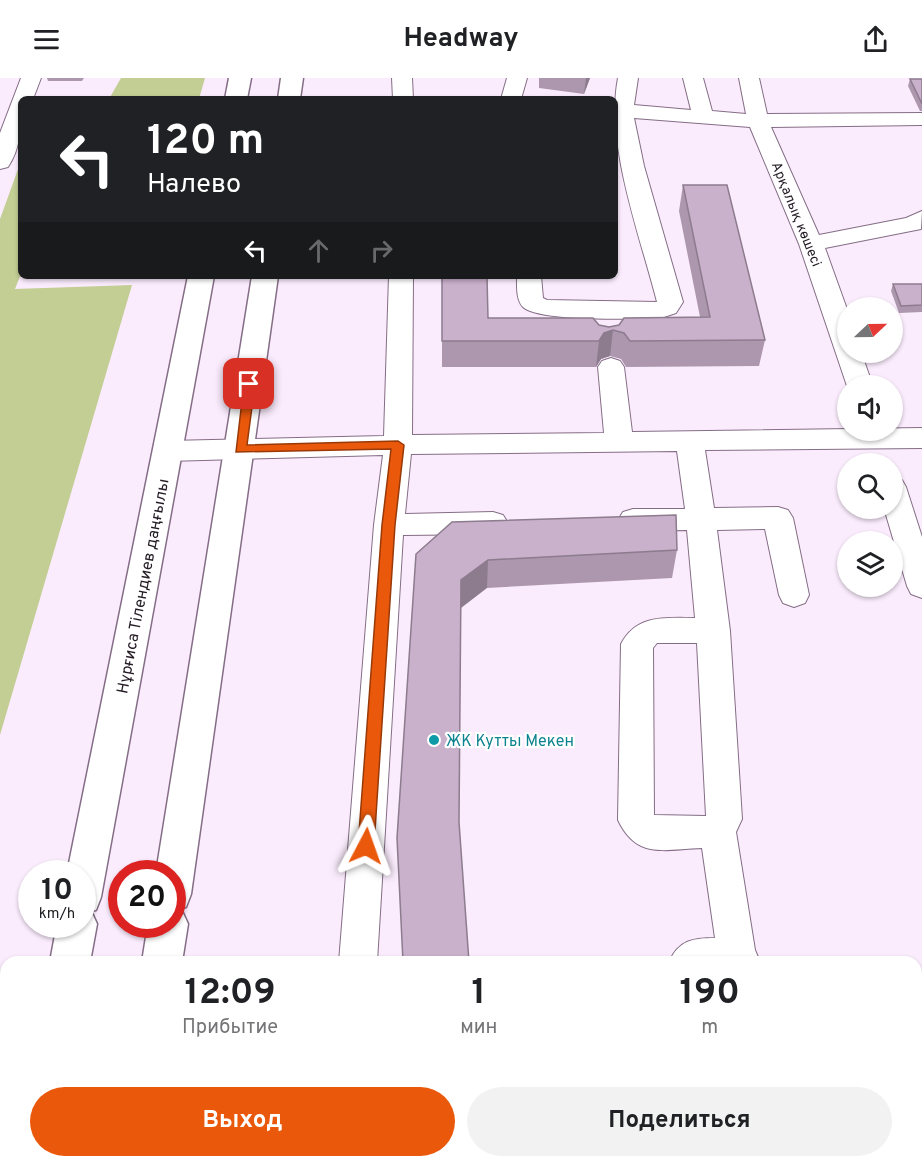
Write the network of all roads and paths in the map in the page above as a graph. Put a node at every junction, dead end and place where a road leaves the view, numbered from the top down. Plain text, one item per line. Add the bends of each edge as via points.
1 (31, 78) edge
2 (240, 78) edge
3 (292, 78) edge
4 (402, 78) edge
5 (517, 78) edge
6 (628, 78) edge
7 (693, 78) edge
8 (749, 78) edge
9 (24, 96) edge
10 (237, 96) edge
11 (289, 96) edge
12 (403, 96) edge
13 (512, 96) edge
14 (619, 110) edge
15 (18, 114) edge
16 (703, 117) junction
17 (922, 119) edge
18 (758, 121) junction
19 (0, 162) edge
20 (624, 166) edge
21 (922, 218) edge
22 (811, 244) junction
23 (200, 279) edge
24 (264, 279) edge
25 (401, 279) edge
26 (529, 279) edge
27 (837, 319) edge
28 (611, 367) dead end
29 (922, 438) edge
30 (689, 441) junction
31 (619, 442) junction
32 (880, 444) edge
33 (398, 445) junction
34 (240, 449) junction
35 (168, 451) junction
36 (703, 519) junction
37 (902, 519) edge
38 (610, 521) edge
39 (517, 522) edge
40 (389, 525) junction
41 (922, 586) edge
42 (794, 595) dead end
43 (714, 631) junction
44 (718, 832) junction
45 (89, 860) edge
46 (177, 860) edge
47 (74, 938) edge
48 (166, 938) edge
49 (71, 956) edge
50 (163, 956) edge
51 (358, 956) edge
52 (739, 956) edge

1 - 9 street
2 - 10 main road
3 - 11 main road
4 - 12 street
5 - 13 street
6 - 14 street
7 - 16 street
8 - 18 street, Арқалық көшесі
14 - 16 street
14 - 20 street
15 - 19 street
16 - 18 street
17 - 18 street
18 - 22 street, Арқалық көшесі
20 - 26 street via 670,302 667,307 603,321 541,308 531,302
21 - 22 street via 913,224
22 - 27 street, Арқалық көшесі
23 - 35 main road, Нұрғиса Тілендиев даңғылы
24 - 34 main road
25 - 33 street
28 - 31 street
29 - 32 street
30 - 31 street
30 - 32 street
30 - 36 street
31 - 33 street
33 - 34 street
33 - 40 street
34 - 35 street
34 - 46 main road
35 - 45 main road, Нұрғиса Тілендиев даңғылы
36 - 38 street
36 - 42 street via 778,518
36 - 43 street
37 - 41 street
39 - 40 street
40 - 51 street
43 - 44 street via 724,819
43 - 44 street via 648,632 637,644 636,820 647,833
44 - 52 street
47 - 49 main road
48 - 50 main road

